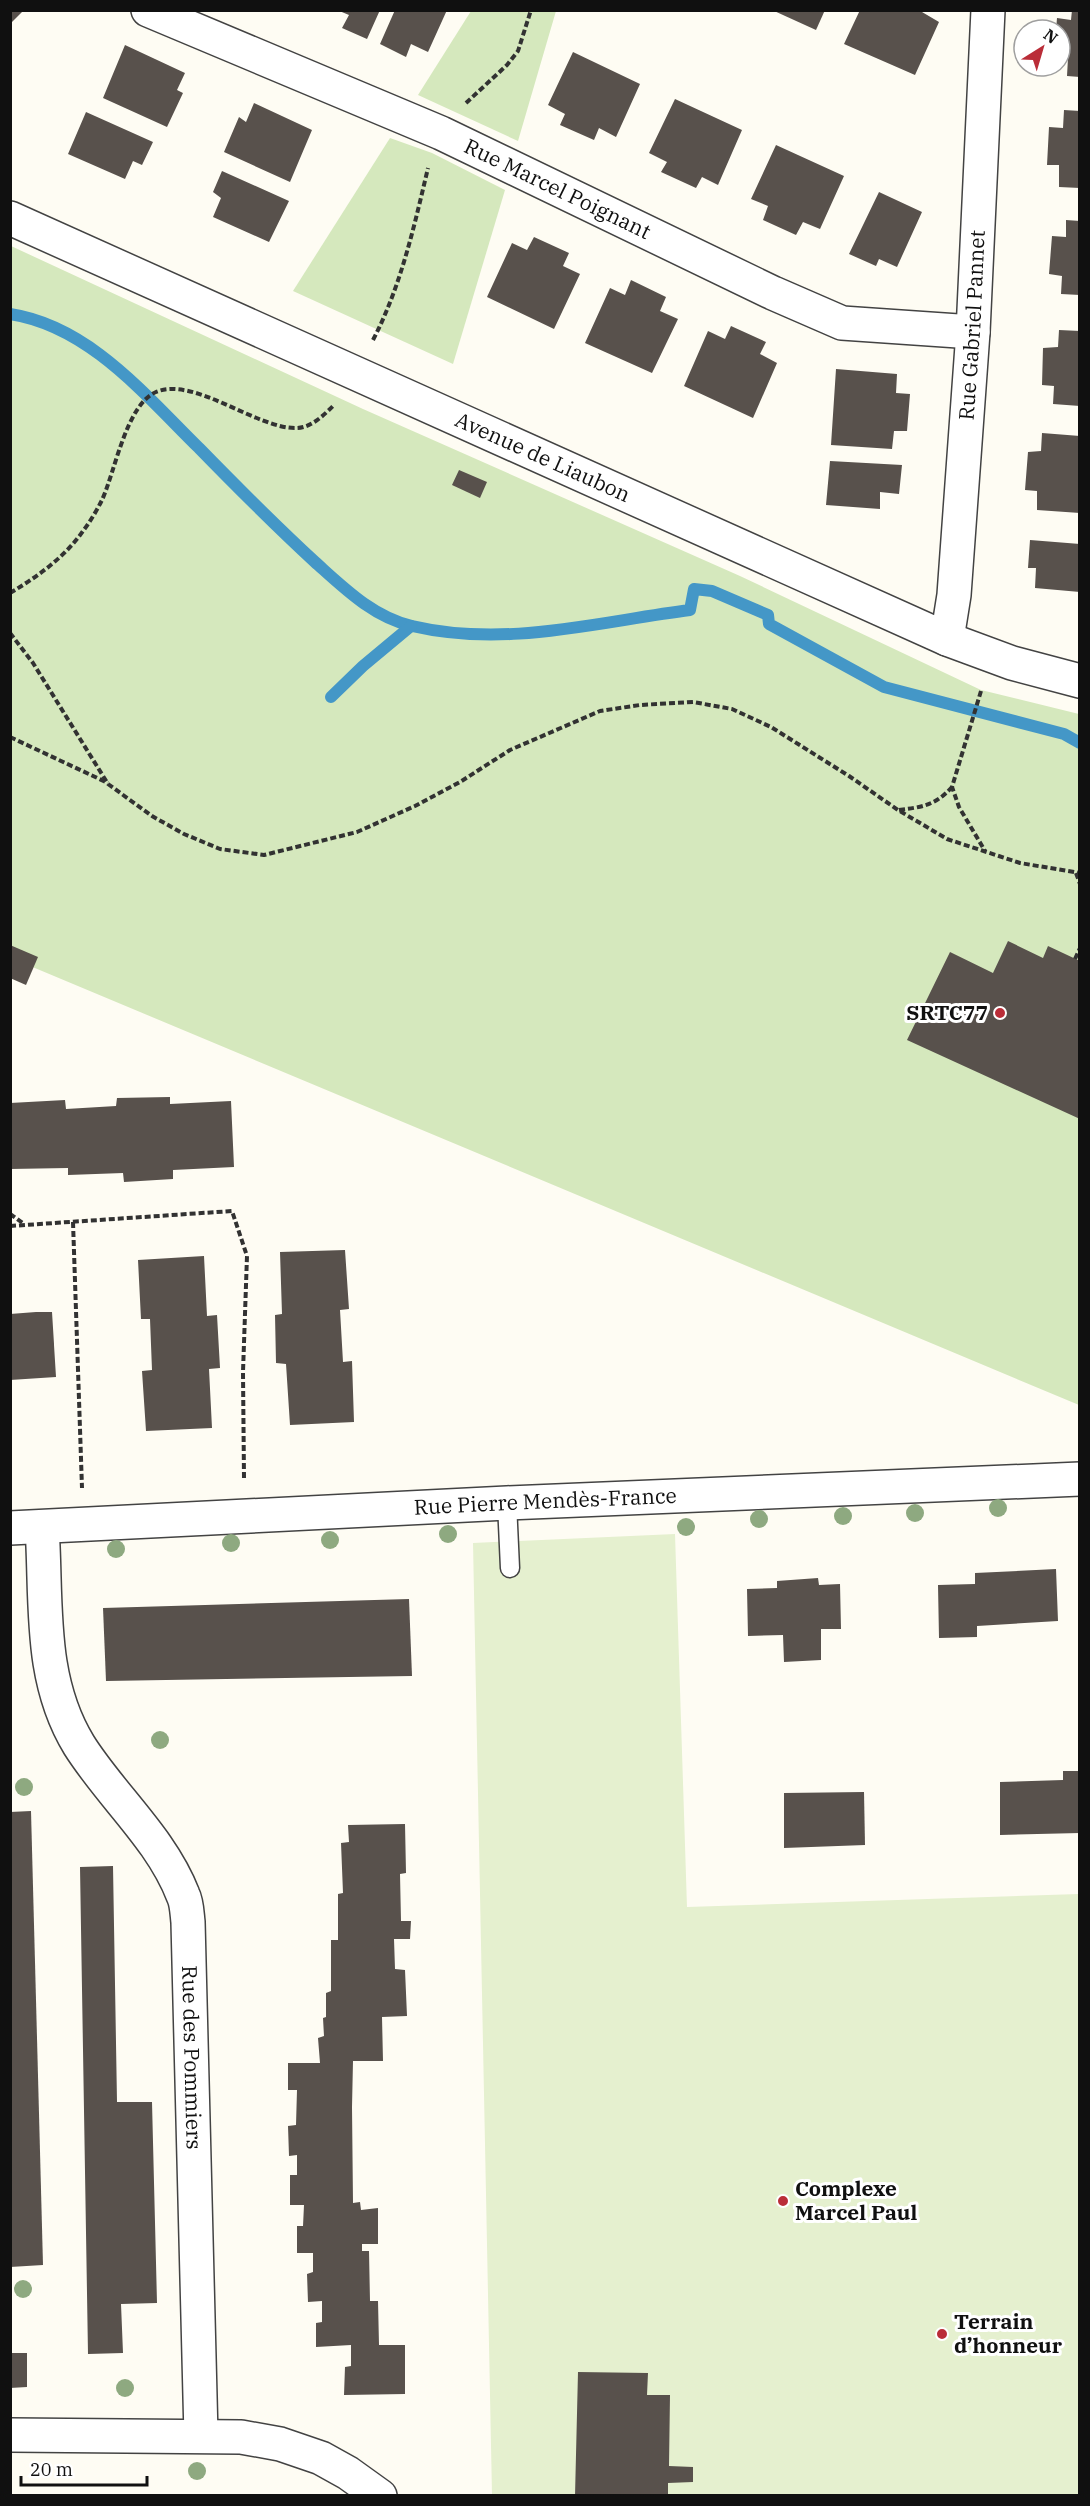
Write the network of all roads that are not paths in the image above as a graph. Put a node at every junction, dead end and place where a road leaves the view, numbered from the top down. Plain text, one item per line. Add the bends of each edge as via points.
1 (148, 10) edge
2 (988, 10) edge
3 (10, 218) edge
4 (972, 332) junction
5 (947, 639) junction
6 (1080, 681) edge
7 (1080, 1479) edge
8 (507, 1503) junction
9 (26, 1527) edge
10 (510, 1568) dead end
11 (10, 2435) edge
12 (201, 2436) junction
13 (380, 2496) edge

1 - 4 street, Rue Marcel Poignant via 441,133 842,323
2 - 4 street, Rue Gabriel Pannet
3 - 5 street, Avenue de Liaubon
4 - 5 street, Rue Gabriel Pannet via 954,595
5 - 6 street, Avenue de Liaubon via 1012,663
7 - 8 street, Rue Pierre Mendès-France
8 - 9 street, Rue Pierre Mendès-France
8 - 10 lane
9 - 12 street, Rue des Pommiers via 54,1691 78,1744 159,1852 184,1896 188,1922
11 - 12 street
12 - 13 street via 241,2437 280,2444 321,2458

